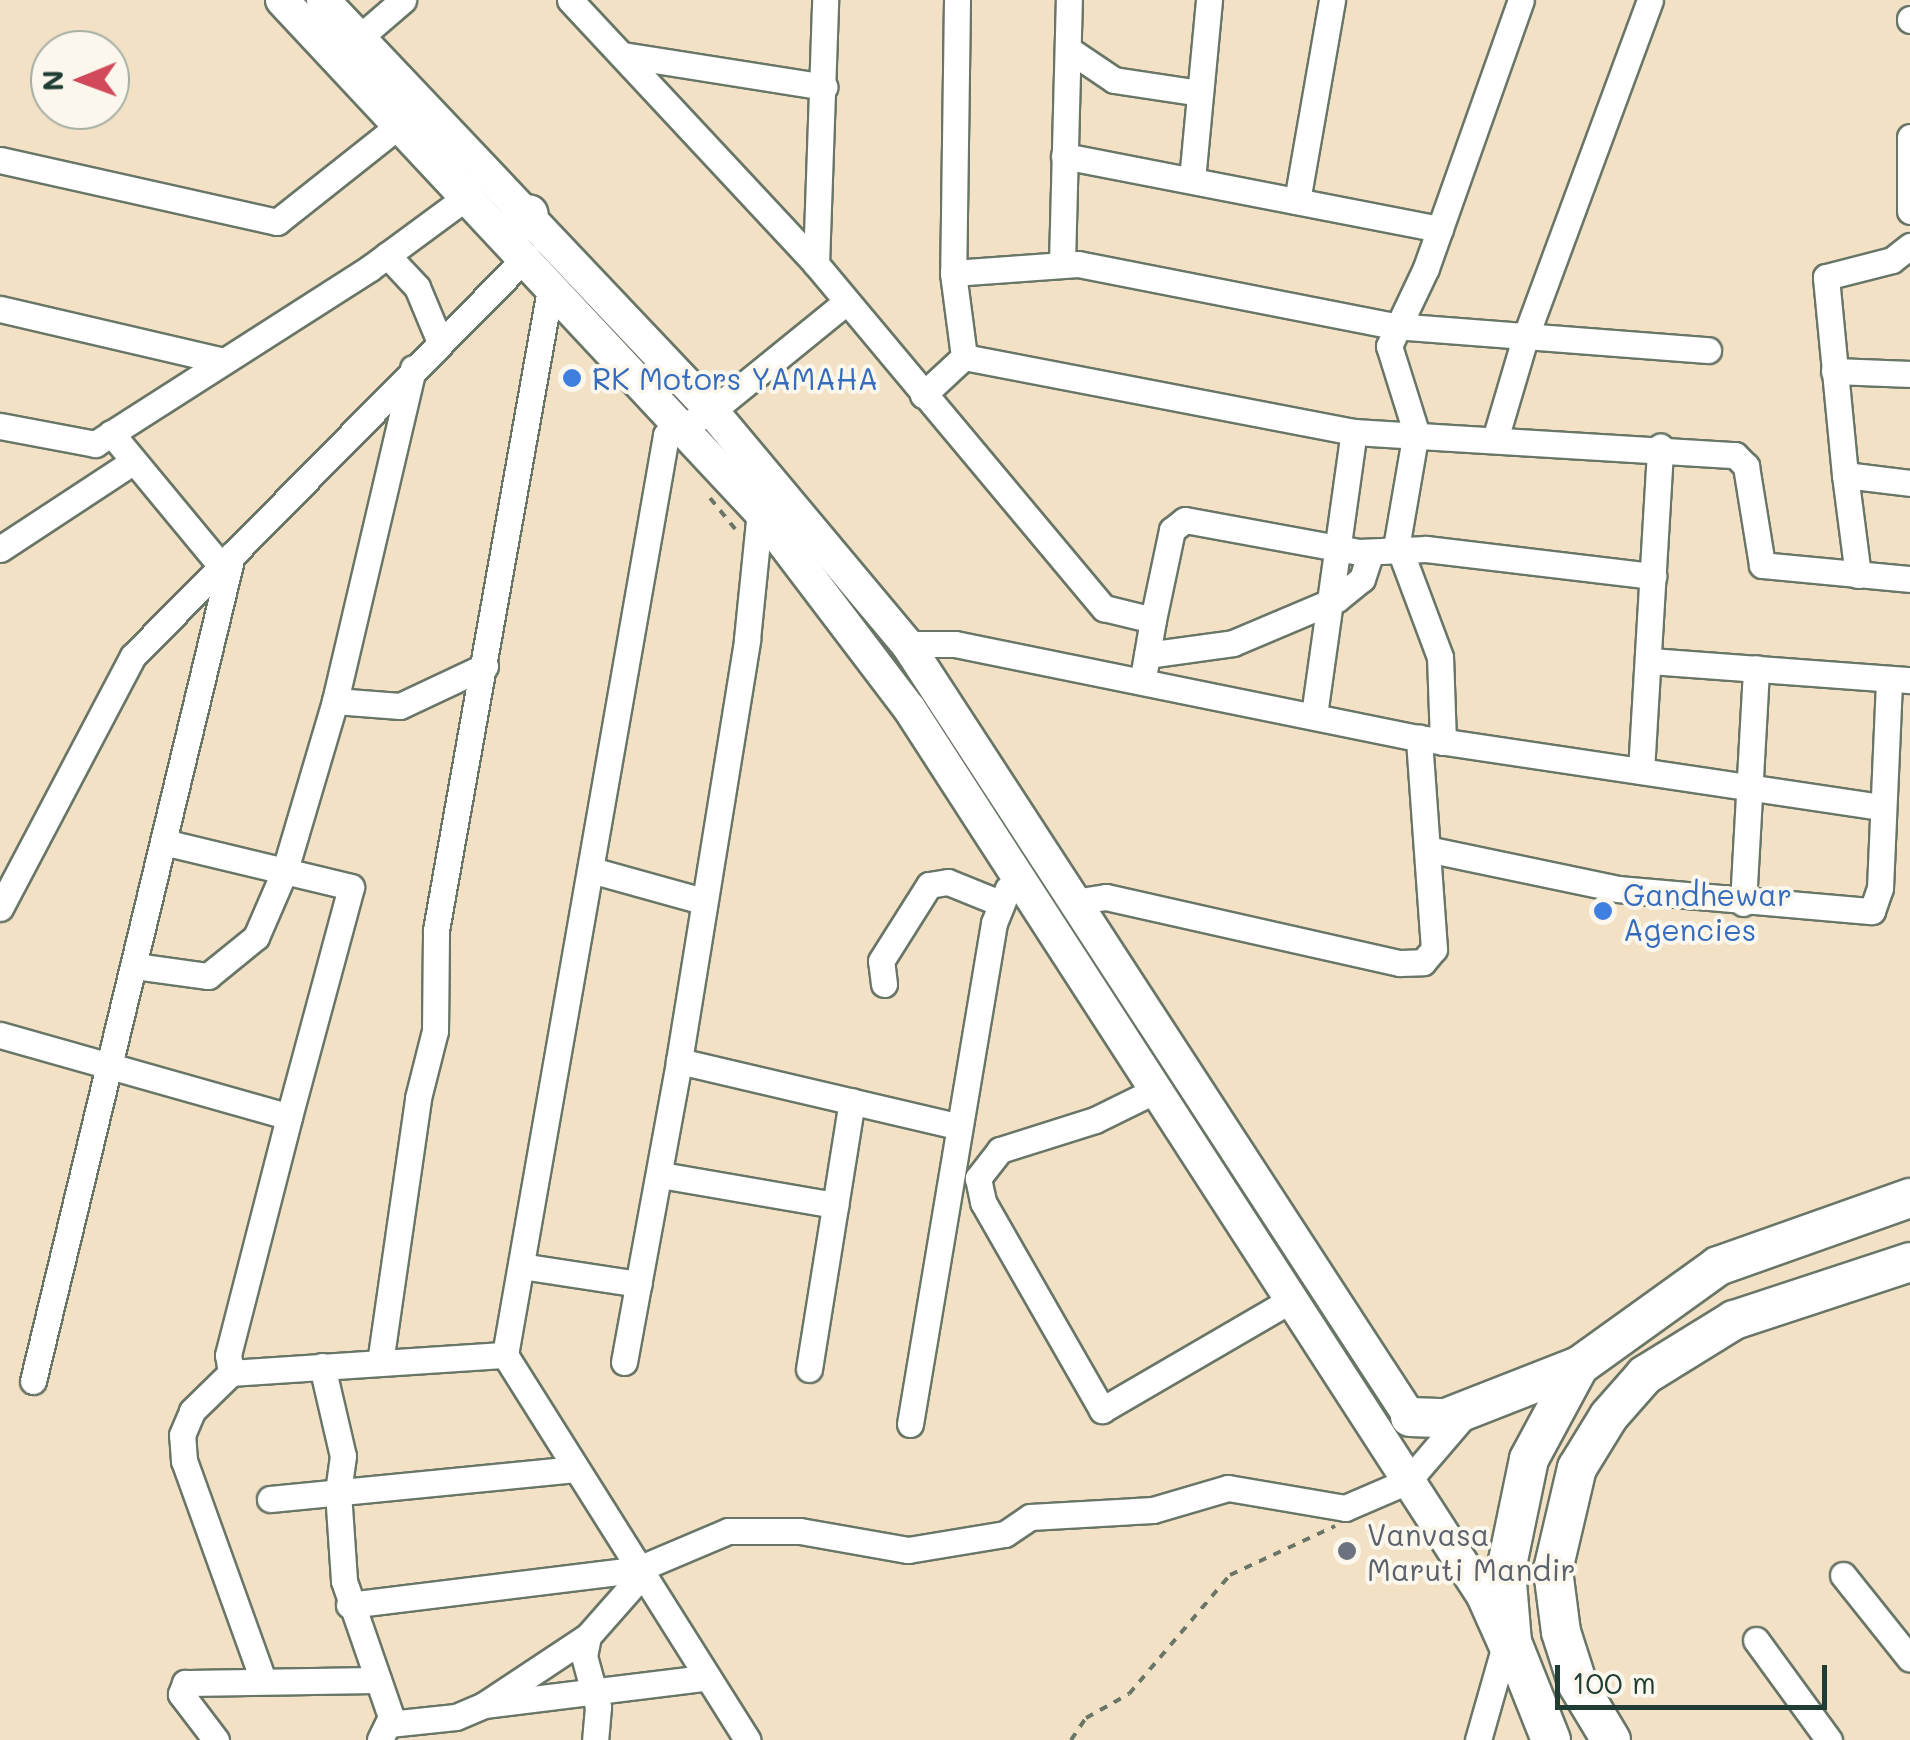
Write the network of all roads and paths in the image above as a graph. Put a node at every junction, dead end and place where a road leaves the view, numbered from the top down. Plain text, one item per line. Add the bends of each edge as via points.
1 (282, 0) edge
2 (323, 0) edge
3 (403, 0) edge
4 (570, 0) edge
5 (825, 0) edge
6 (957, 0) edge
7 (1069, 0) edge
8 (1209, 0) edge
9 (1332, 0) edge
10 (1521, 0) edge
11 (1650, 0) edge
12 (360, 37) junction
13 (1068, 49) junction
14 (622, 55) junction
15 (824, 86) junction
16 (1200, 92) junction
17 (402, 123) junction
18 (1910, 137) edge
19 (1064, 156) junction
20 (0, 160) edge
21 (1192, 180) junction
22 (469, 194) junction
23 (1297, 201) junction
24 (1910, 211) edge
25 (1440, 229) junction
26 (521, 235) junction
27 (1910, 246) edge
28 (387, 255) junction
29 (1062, 263) junction
30 (816, 264) junction
31 (953, 274) junction
32 (551, 284) junction
33 (846, 302) junction
34 (0, 309) edge
35 (1394, 326) junction
36 (1525, 338) junction
37 (440, 342) junction
38 (1708, 350) dead end
39 (964, 357) junction
40 (223, 361) junction
41 (413, 368) junction
42 (1834, 371) junction
43 (1910, 374) edge
44 (923, 394) junction
45 (712, 410) junction
46 (0, 426) edge
47 (676, 428) junction
48 (1354, 432) junction
49 (1416, 432) junction
50 (111, 433) junction
51 (1496, 436) junction
52 (1660, 447) junction
53 (134, 461) junction
54 (1845, 475) junction
55 (1910, 482) edge
56 (760, 512) junction
57 (1334, 548) junction
58 (0, 549) edge
59 (1399, 550) junction
60 (1370, 552) junction
61 (226, 560) junction
62 (1858, 575) junction
63 (1654, 576) junction
64 (1910, 579) edge
65 (1327, 603) junction
66 (1153, 620) junction
67 (906, 644) junction
68 (1648, 661) junction
69 (485, 666) junction
70 (1145, 667) junction
71 (1756, 668) junction
72 (1900, 680) edge
73 (335, 701) junction
74 (1314, 715) junction
75 (1431, 740) junction
76 (1641, 771) junction
77 (1748, 787) junction
78 (1881, 807) junction
79 (164, 842) junction
80 (1432, 850) junction
81 (285, 870) junction
82 (592, 870) junction
83 (1010, 891) junction
84 (703, 901) junction
85 (1074, 902) junction
86 (1743, 903) junction
87 (0, 908) edge
88 (136, 966) junction
89 (884, 984) dead end
90 (0, 1035) edge
91 (680, 1061) junction
92 (112, 1068) junction
93 (1156, 1090) junction
94 (852, 1101) junction
95 (289, 1117) junction
96 (957, 1126) junction
97 (660, 1175) junction
98 (1910, 1198) edge
99 (835, 1204) junction
100 (1910, 1262) edge
101 (520, 1266) junction
102 (638, 1284) junction
103 (1291, 1300) junction
104 (504, 1355) junction
105 (380, 1362) junction
106 (624, 1362) dead end
107 (322, 1366) junction
108 (1579, 1366) junction
109 (808, 1369) dead end
110 (231, 1373) junction
111 (32, 1381) dead end
112 (1470, 1408) junction
113 (1410, 1417) joint
114 (910, 1424) dead end
115 (574, 1469) junction
116 (1408, 1481) junction
117 (338, 1492) junction
118 (270, 1499) dead end
119 (1346, 1508) junction
120 (638, 1574) junction
121 (1843, 1574) dead end
122 (349, 1605) junction
123 (588, 1636) junction
124 (1756, 1640) dead end
125 (1505, 1645) junction
126 (1910, 1658) edge
127 (1570, 1659) junction
128 (704, 1678) junction
129 (263, 1680) junction
130 (378, 1680) junction
131 (594, 1696) junction
132 (484, 1705) junction
133 (384, 1732) edge
134 (1558, 1734) edge
135 (216, 1740) edge
136 (595, 1740) edge
137 (747, 1740) edge
138 (1071, 1740) edge
139 (1478, 1740) edge
140 (1611, 1740) edge
141 (1638, 1740) edge
142 (1829, 1740) edge

1 - 17 main road
2 - 12 main road
3 - 12 street
4 - 14 street
5 - 15 street
6 - 31 street
7 - 13 street
8 - 16 street
9 - 23 street
10 - 25 street
11 - 36 street
12 - 26 main road
13 - 16 street via 1114,80
13 - 19 street
14 - 15 street
14 - 30 street
15 - 30 street
16 - 21 street
17 - 20 street via 277,222
17 - 22 main road
18 - 24 street
19 - 21 street
19 - 29 street
21 - 23 street
22 - 26 main road
22 - 28 street
23 - 25 street
25 - 35 street
26 - 32 main road
26 - 37 street
26 - 45 main road
27 - 42 street via 1892,260 1826,277
28 - 37 street via 417,287
28 - 40 street
29 - 31 street
29 - 35 street
30 - 33 street
31 - 39 street
32 - 47 main road
32 - 69 street
33 - 44 street
33 - 45 street
34 - 40 street
35 - 36 street
35 - 49 street via 1390,357
36 - 38 street
36 - 51 street
37 - 41 street
39 - 44 street
39 - 48 street
40 - 50 street
41 - 61 street
41 - 73 street
42 - 43 street
42 - 54 street
44 - 66 street via 1104,608
45 - 47 street
45 - 67 main road
46 - 50 street via 88,445
47 - 56 main road
47 - 82 street via 662,448
48 - 49 street
48 - 57 street
49 - 51 street
49 - 59 street
50 - 53 street
51 - 52 street
52 - 62 street via 1742,459 1762,565
52 - 63 street
53 - 58 street
53 - 61 street
54 - 55 street
54 - 62 street
56 - 83 main road via 909,708
56 - 84 street via 747,639
57 - 60 street
57 - 65 street
57 - 66 street via 1185,520 1172,530
59 - 60 street
59 - 63 street
59 - 75 street via 1440,657
60 - 65 street via 1362,579
61 - 79 street
61 - 87 street via 134,656
62 - 64 street
63 - 68 street
65 - 70 street via 1233,643
65 - 74 street
66 - 70 street
67 - 70 street
67 - 85 main road
68 - 71 street
68 - 76 street
69 - 73 street via 400,706
69 - 105 street via 436,930 435,1031 418,1098
70 - 74 street
71 - 72 street
71 - 77 street
72 - 78 street
73 - 81 street
74 - 75 street
75 - 76 street
75 - 80 street
76 - 77 street
77 - 78 street
77 - 86 street
78 - 86 street via 1880,888 1872,912
79 - 81 street
79 - 88 street
80 - 85 street via 1434,949 1430,958 1411,964 1106,897
80 - 86 street via 1618,889
81 - 88 street via 251,945 220,970 198,978
81 - 95 street via 351,887
82 - 84 street
82 - 101 street
83 - 89 street via 948,882 929,886 881,961
83 - 93 main road
83 - 96 street
84 - 91 street
85 - 113 main road
88 - 92 street
90 - 92 street
91 - 94 street
91 - 97 street
92 - 95 street
92 - 111 street
93 - 103 main road
93 - 103 street via 1095,1120 1000,1150 978,1178 983,1202 1102,1410
94 - 96 street
94 - 99 street
95 - 110 street via 228,1355
96 - 114 street
97 - 99 street
97 - 102 street
98 - 108 highway via 1718,1266
99 - 109 street
100 - 127 highway via 1734,1320 1645,1375 1609,1416 1578,1468 1561,1518 1554,1570
101 - 102 street
101 - 104 street
102 - 106 street
103 - 116 main road
104 - 105 street
104 - 115 street
105 - 107 street
107 - 110 street
107 - 117 street via 343,1456
108 - 112 highway
108 - 134 highway via 1529,1460 1506,1570 1512,1642
110 - 129 street via 192,1411 182,1448
112 - 113 highway via 1446,1418
112 - 116 street
115 - 117 street
115 - 120 street
116 - 119 street
116 - 125 main road via 1483,1596
117 - 118 street
117 - 122 street
119 - 120 street via 1228,1488 1152,1510 1030,1517 1005,1534 908,1550 758,1528 701,1540
119 - 138 path via 1324,1536 1260,1558 1212,1590 1129,1694 1086,1718
120 - 122 street
120 - 123 street
120 - 128 street
121 - 126 street
122 - 130 street
123 - 131 street via 584,1656
123 - 132 street
124 - 142 street
125 - 134 main road
125 - 139 street
127 - 140 highway
127 - 141 highway
128 - 131 street
128 - 137 street
129 - 130 street
129 - 135 street via 185,1683 181,1694
130 - 133 street
131 - 132 street
131 - 136 street via 600,1722
132 - 133 street

